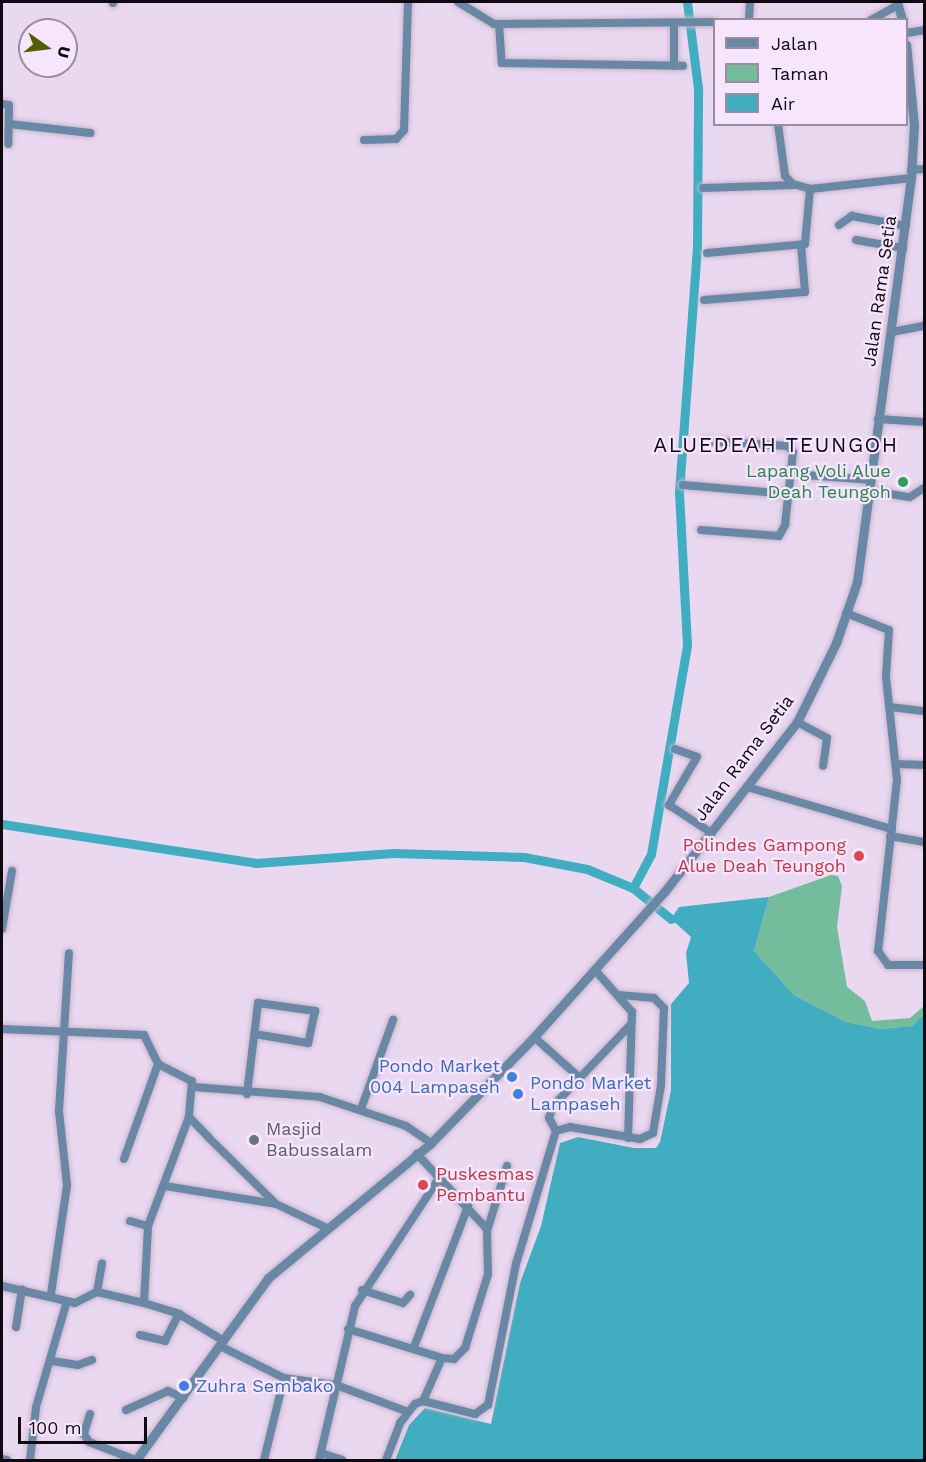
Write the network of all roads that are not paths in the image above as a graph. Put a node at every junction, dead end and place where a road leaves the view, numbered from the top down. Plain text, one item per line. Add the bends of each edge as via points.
1 (408, 2) edge
2 (458, 2) edge
3 (750, 2) edge
4 (898, 3) edge
5 (749, 18) edge
6 (874, 18) edge
7 (902, 18) edge
8 (713, 22) edge
9 (678, 23) junction
10 (499, 24) junction
11 (924, 30) edge
12 (908, 33) edge
13 (908, 96) edge
14 (2, 104) edge
15 (9, 124) junction
16 (778, 126) edge
17 (91, 133) dead end
18 (364, 140) dead end
19 (8, 144) dead end
20 (924, 169) edge
21 (911, 174) junction
22 (797, 185) junction
23 (703, 188) dead end
24 (810, 189) junction
25 (839, 225) dead end
26 (906, 226) junction
27 (856, 240) dead end
28 (801, 244) junction
29 (903, 248) junction
30 (707, 253) dead end
31 (704, 300) dead end
32 (924, 326) edge
33 (892, 332) junction
34 (878, 419) junction
35 (924, 422) edge
36 (705, 441) dead end
37 (792, 474) junction
38 (872, 480) junction
39 (682, 485) dead end
40 (924, 488) edge
41 (871, 491) junction
42 (789, 494) junction
43 (701, 530) dead end
44 (846, 613) junction
45 (890, 707) junction
46 (924, 711) edge
47 (797, 722) junction
48 (675, 749) dead end
49 (896, 764) junction
50 (924, 765) edge
51 (823, 766) dead end
52 (747, 787) junction
53 (710, 832) junction
54 (891, 832) junction
55 (924, 842) edge
56 (12, 870) dead end
57 (2, 929) edge
58 (69, 953) dead end
59 (923, 965) edge
60 (595, 970) junction
61 (621, 994) junction
62 (393, 1020) dead end
63 (631, 1024) junction
64 (2, 1029) edge
65 (65, 1029) junction
66 (255, 1034) junction
67 (534, 1037) junction
68 (158, 1064) junction
69 (580, 1078) junction
70 (194, 1087) junction
71 (247, 1094) junction
72 (361, 1109) junction
73 (189, 1117) junction
74 (556, 1131) junction
75 (628, 1138) junction
76 (431, 1143) junction
77 (417, 1154) junction
78 (124, 1159) dead end
79 (507, 1166) dead end
80 (439, 1178) junction
81 (165, 1186) junction
82 (276, 1204) junction
83 (468, 1206) junction
84 (130, 1221) dead end
85 (147, 1226) junction
86 (327, 1228) junction
87 (487, 1229) junction
88 (102, 1263) dead end
89 (2, 1286) edge
90 (22, 1289) junction
91 (362, 1290) junction
92 (97, 1292) junction
93 (51, 1294) junction
94 (410, 1295) dead end
95 (67, 1300) junction
96 (144, 1303) junction
97 (179, 1314) junction
98 (16, 1327) dead end
99 (348, 1329) junction
100 (140, 1335) dead end
101 (222, 1343) junction
102 (414, 1347) junction
103 (442, 1358) junction
104 (92, 1360) dead end
105 (52, 1361) junction
106 (284, 1378) junction
107 (336, 1385) junction
108 (183, 1398) junction
109 (423, 1401) junction
110 (126, 1410) dead end
111 (406, 1411) junction
112 (90, 1414) dead end
113 (320, 1457) edge
114 (2, 1459) edge
115 (7, 1461) edge
116 (30, 1461) edge
117 (136, 1461) edge
118 (264, 1461) edge
119 (342, 1461) edge
120 (386, 1461) edge

1 - 18 street via 404,130 396,139
2 - 10 street via 482,20
3 - 5 street
4 - 6 street
4 - 7 street
8 - 9 street
9 - 10 street
9 - 10 street via 679,66 502,63
11 - 12 street
13 - 21 street, Jalan Rama Setia
14 - 15 street via 9,105
15 - 17 street
15 - 19 street
16 - 22 street via 785,176
20 - 21 street
21 - 24 street
21 - 26 street, Jalan Rama Setia
22 - 23 street
22 - 24 street
24 - 28 street via 808,240
25 - 26 street via 852,216
26 - 29 street, Jalan Rama Setia
27 - 29 street
28 - 30 street
28 - 31 street via 805,292
29 - 33 street, Jalan Rama Setia
32 - 33 street
33 - 34 street, Jalan Rama Setia
34 - 35 street
34 - 38 street, Jalan Rama Setia
36 - 37 street via 791,447
37 - 38 street
37 - 42 street
38 - 41 street, Jalan Rama Setia
39 - 42 street
40 - 41 street via 910,497
41 - 44 street, Jalan Rama Setia via 857,582
42 - 43 street via 779,536
44 - 45 street via 889,630
44 - 47 street, Jalan Rama Setia
45 - 46 street
45 - 49 street
47 - 51 street via 827,738
47 - 52 street, Jalan Rama Setia
48 - 53 street via 698,757 669,805
49 - 50 street
49 - 54 street
52 - 53 street, Jalan Rama Setia
52 - 54 street
53 - 60 street, Jalan Rama Setia via 665,891
54 - 55 street
54 - 59 street via 878,951 888,965
56 - 57 street
58 - 65 street
60 - 61 street
60 - 67 street, Jalan Rama Setia
61 - 63 street via 632,1012
61 - 75 street via 659,1001 665,1025 655,1130 647,1138
62 - 72 street
63 - 69 street
63 - 75 street
64 - 65 street
65 - 68 street via 144,1035
65 - 93 street via 59,1111 67,1185
66 - 66 street via 258,1003 315,1011 308,1043
66 - 71 street
67 - 69 street
67 - 76 street, Jalan Rama Setia
68 - 70 street via 188,1077
68 - 78 street
69 - 74 street via 551,1108
70 - 71 street
70 - 73 street
71 - 72 street via 312,1095
72 - 76 street
73 - 81 street
73 - 82 street
74 - 75 street via 576,1127
74 - 109 street via 516,1264 488,1406 475,1414
76 - 77 street, Jalan Rama Setia
77 - 80 street
77 - 86 street, Jalan Rama Setia
79 - 87 street
80 - 83 street
80 - 91 street
81 - 82 street
81 - 85 street
82 - 86 street
83 - 87 street
83 - 102 street
84 - 85 street
85 - 96 street
86 - 101 street, Jalan Rama Setia via 268,1278
87 - 103 street via 488,1274 465,1348 454,1359
88 - 92 street
89 - 90 street
90 - 93 street
90 - 98 street
91 - 94 street via 404,1303
91 - 99 street
92 - 95 street via 81,1303
92 - 96 street
93 - 95 street
95 - 105 street
96 - 97 street
97 - 100 street via 165,1341
97 - 101 street
99 - 102 street
99 - 107 street
101 - 106 street
101 - 108 street, Jalan Rama Setia
102 - 103 street
103 - 109 street
104 - 105 street via 78,1365
105 - 116 street via 36,1407
106 - 107 street
106 - 118 street
107 - 111 street
107 - 113 street
108 - 110 street via 168,1391
108 - 117 street, Jalan Rama Setia
109 - 111 street
111 - 120 street
112 - 117 street via 85,1437
113 - 119 street
114 - 115 street

